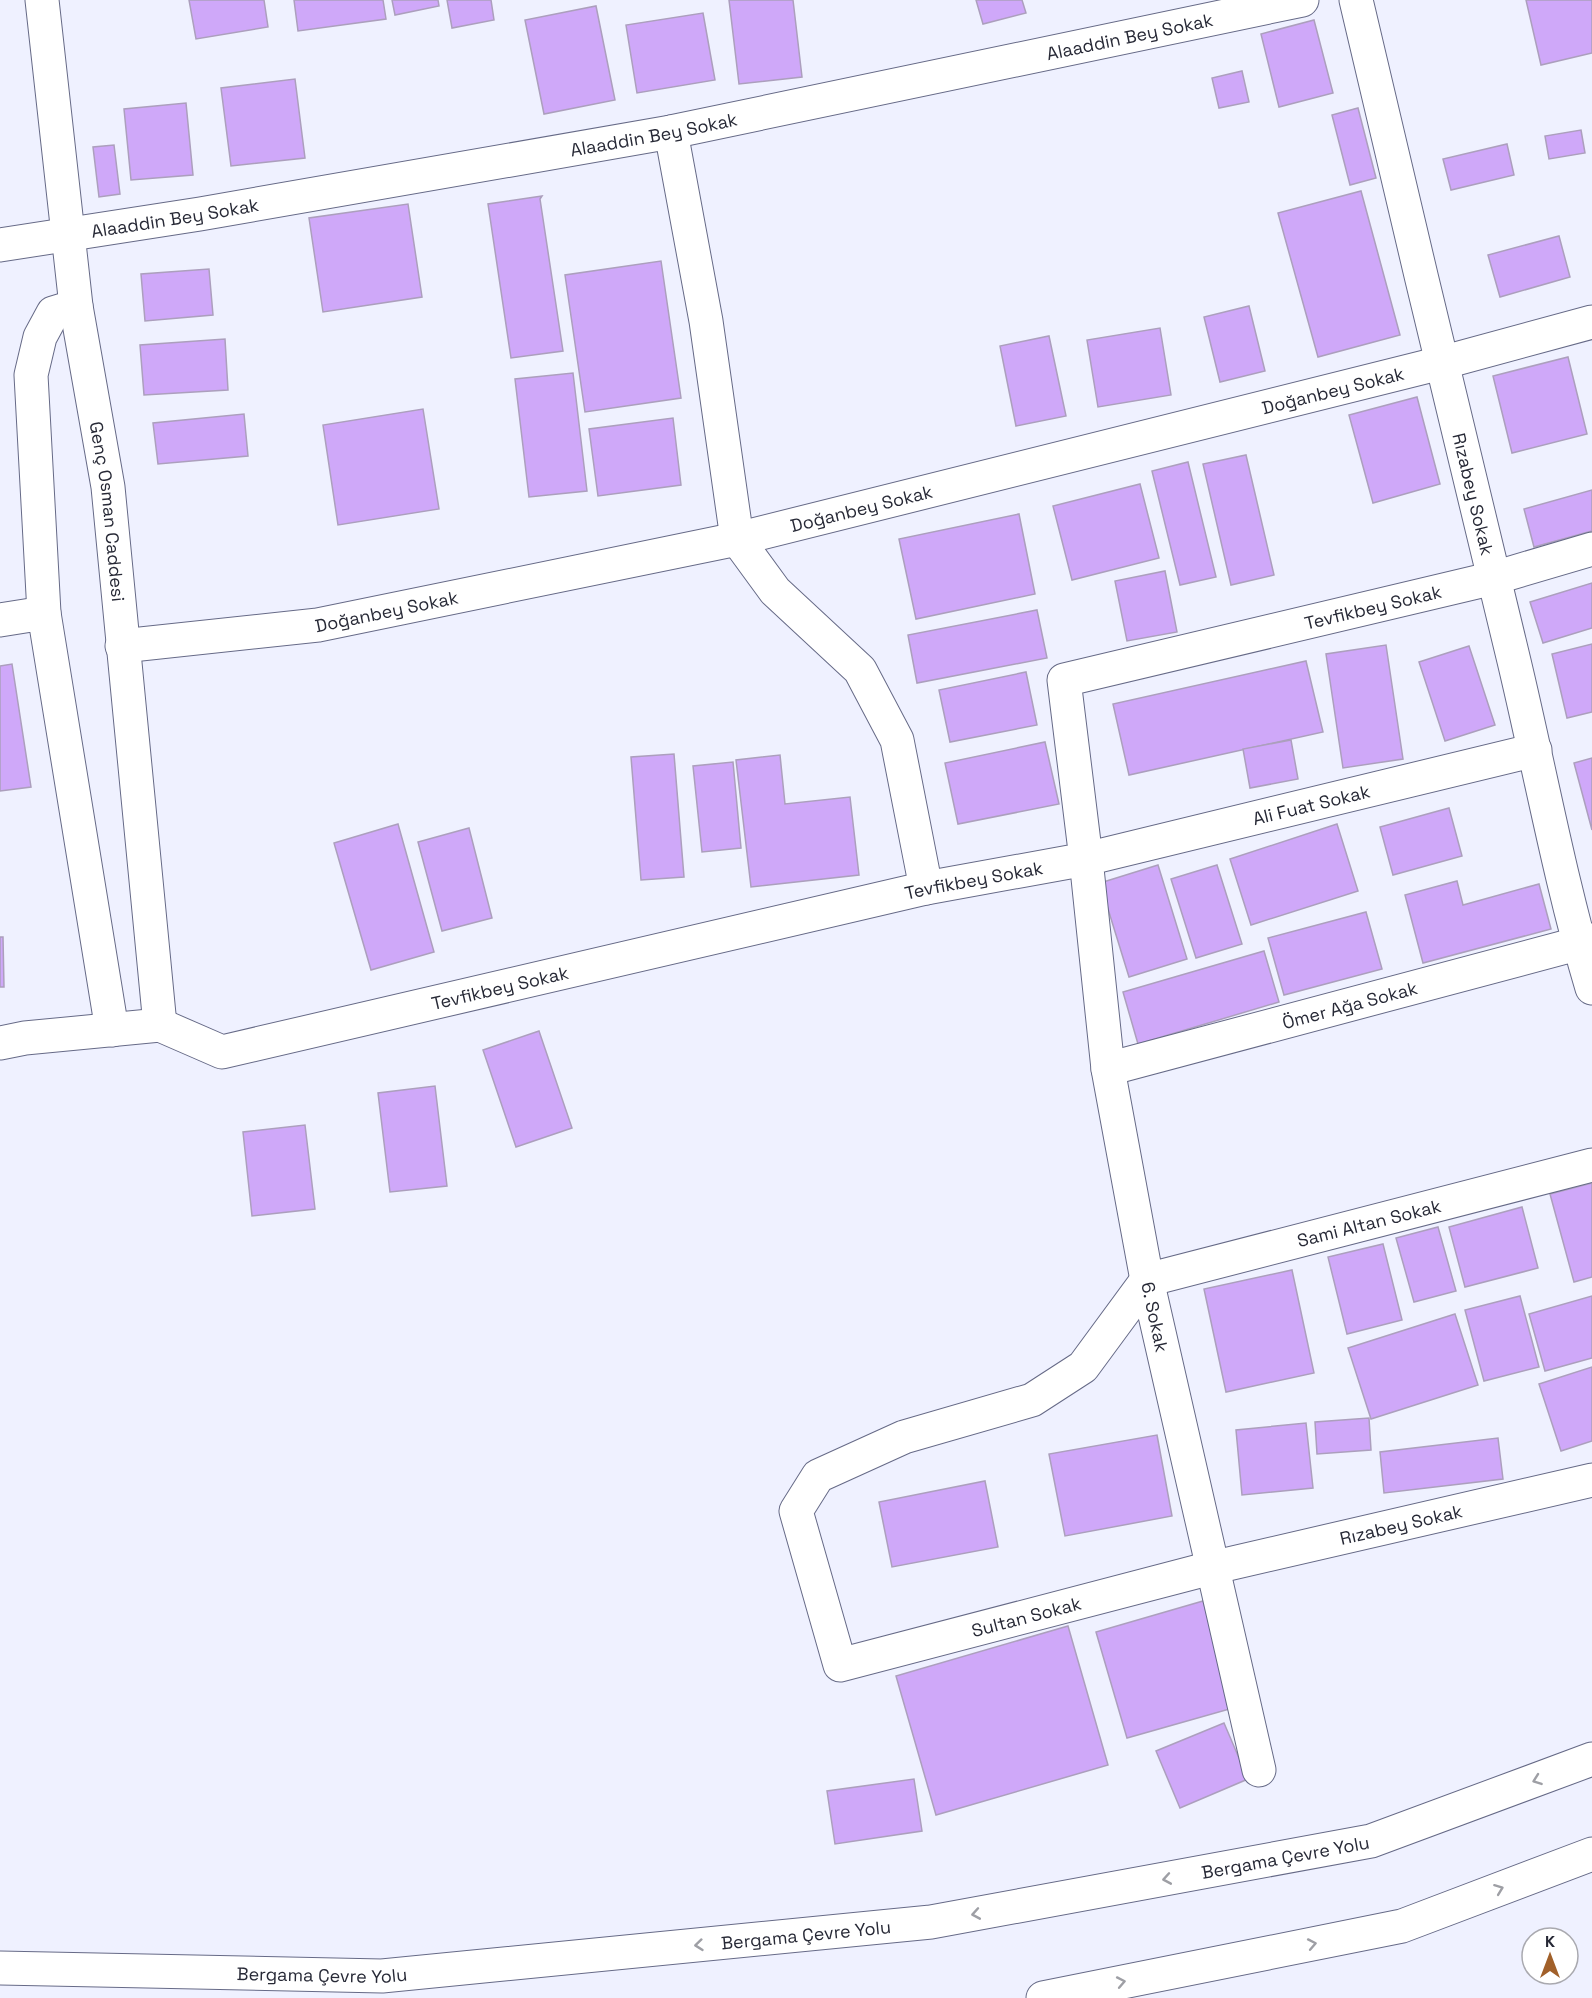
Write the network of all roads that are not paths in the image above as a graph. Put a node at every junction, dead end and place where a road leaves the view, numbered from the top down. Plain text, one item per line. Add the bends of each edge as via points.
1 (42, 0) edge
2 (1302, 0) edge
3 (1356, 0) edge
4 (671, 132) junction
5 (68, 235) junction
6 (0, 245) edge
7 (76, 306) junction
8 (1592, 322) edge
9 (1441, 363) junction
10 (737, 539) junction
11 (1592, 549) edge
12 (1494, 578) junction
13 (44, 613) junction
14 (0, 620) edge
15 (122, 646) junction
16 (1535, 750) junction
17 (1086, 859) junction
18 (926, 888) junction
19 (1585, 942) edge
20 (1592, 988) edge
21 (160, 1025) junction
22 (112, 1030) junction
23 (0, 1043) edge
24 (1108, 1069) junction
25 (1592, 1165) edge
26 (1147, 1280) junction
27 (1592, 1480) edge
28 (1211, 1568) junction
29 (1592, 1759) edge
30 (1259, 1770) dead end
31 (1592, 1854) edge
32 (0, 1968) edge
33 (1043, 1998) edge

1 - 5 main road, Genç Osman Caddesi
2 - 4 main road, Alaaddin Bey Sokak
3 - 9 main road, Rızabey Sokak
4 - 5 main road, Alaaddin Bey Sokak
4 - 10 main road via 706,321
5 - 6 main road, Alaaddin Bey Sokak
5 - 7 main road, Genç Osman Caddesi
7 - 13 main road via 53,314 40,337 30,375
7 - 15 main road, Genç Osman Caddesi via 108,488
8 - 9 main road, Doğanbey Sokak
9 - 10 main road, Doğanbey Sokak
9 - 12 main road, Rızabey Sokak
10 - 15 main road, Doğanbey Sokak via 318,625
10 - 18 main road via 776,591 860,670 897,740
11 - 12 main road, Tevfikbey Sokak
12 - 16 main road, Rızabey Sokak
12 - 17 main road, Tevfikbey Sokak via 1064,680
13 - 14 main road
13 - 22 main road
15 - 21 main road, Genç Osman Caddesi
16 - 17 main road, Ali Fuat Sokak
16 - 19 main road, Rızabey Sokak
17 - 18 main road, Tevfikbey Sokak
17 - 24 main road, 6. Sokak
18 - 21 main road, Tevfikbey Sokak via 222,1052
19 - 20 main road, Rızabey Sokak
19 - 24 main road, Ömer Ağa Sokak
21 - 22 main road
22 - 23 main road
24 - 26 main road, 6. Sokak
25 - 26 main road, Sami Altan Sokak
26 - 28 main road, 6. Sokak
26 - 28 main road, Sultan Sokak via 1083,1367 1032,1400 904,1437 818,1476 796,1511 840,1665
27 - 28 main road, Rızabey Sokak
28 - 30 main road, 6. Sokak
29 -> 32 main road, Bergama Çevre Yolu via 1371,1841 931,1922 382,1976
33 -> 31 main road via 1402,1926

